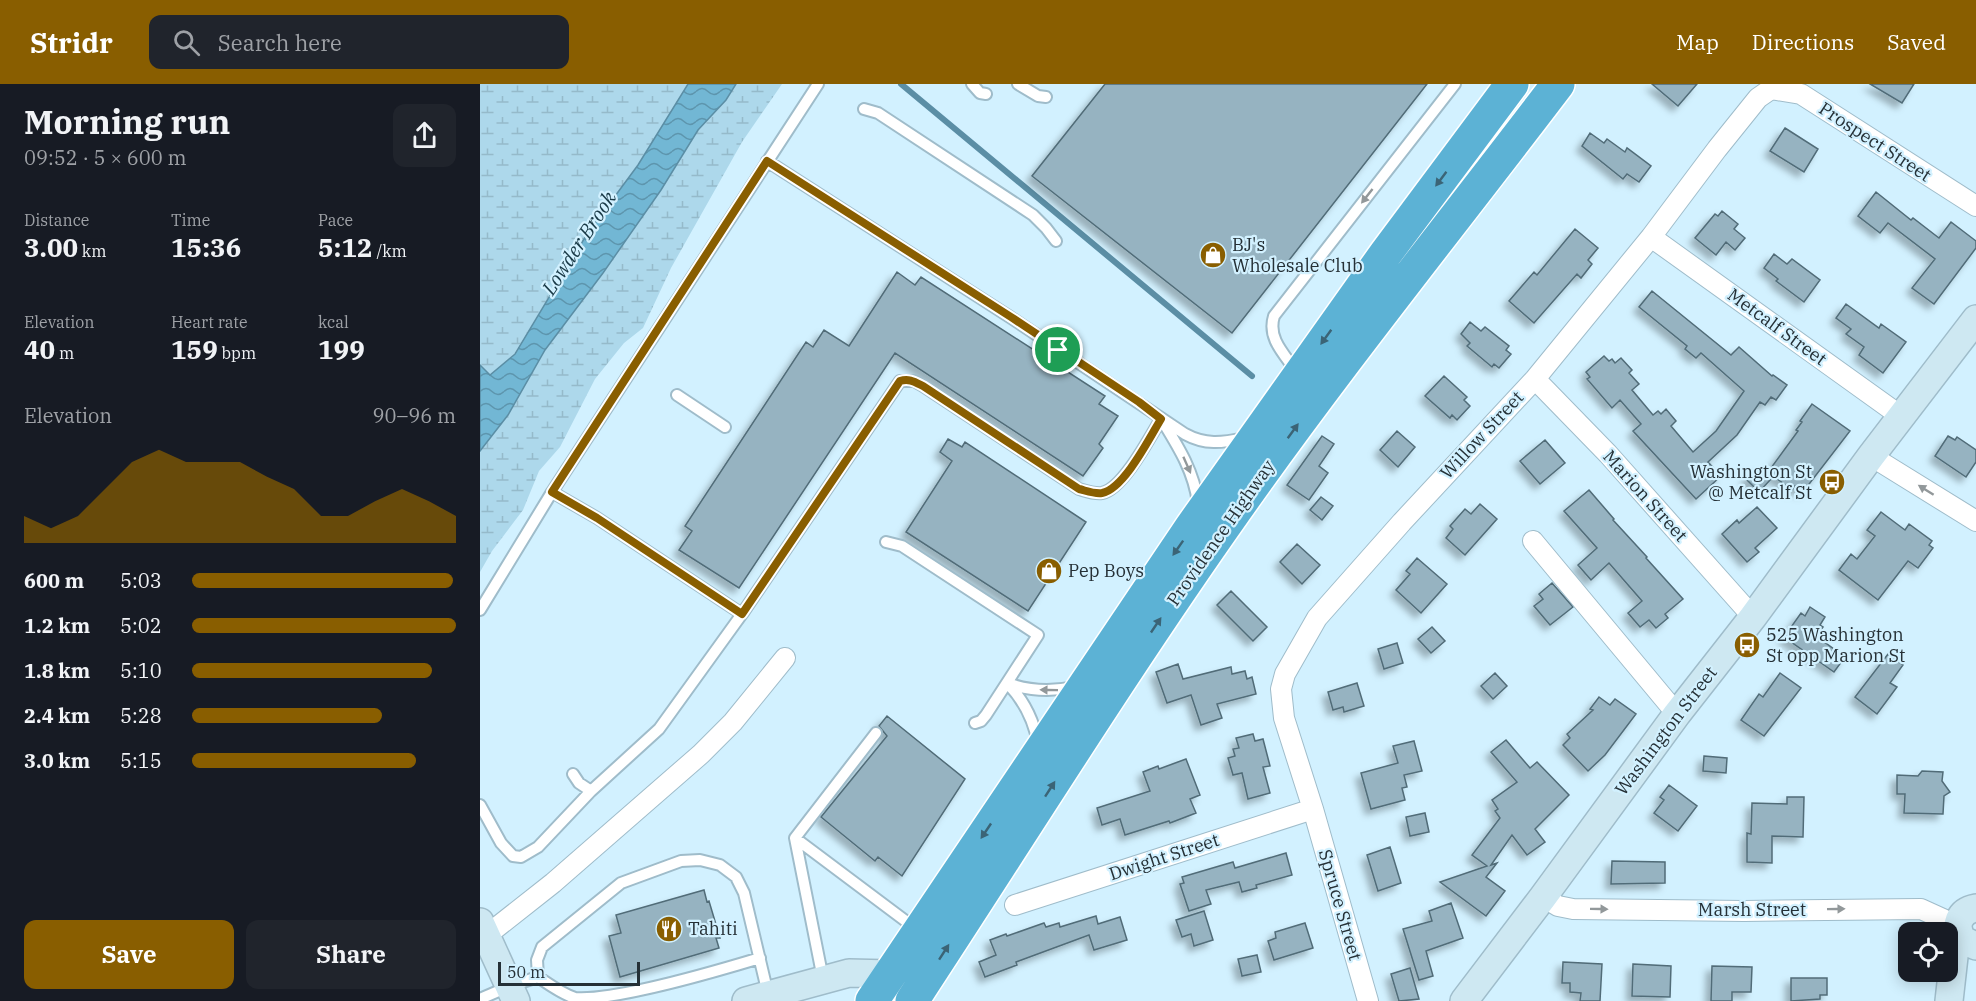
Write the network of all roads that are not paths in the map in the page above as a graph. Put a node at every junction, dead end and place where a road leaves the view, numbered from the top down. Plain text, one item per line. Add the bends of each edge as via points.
1 (818, 84) edge
2 (972, 84) edge
3 (1018, 84) edge
4 (1455, 84) edge
5 (1512, 84) edge
6 (1558, 84) edge
7 (1771, 89) joint
8 (986, 94) dead end
9 (1046, 97) dead end
10 (864, 108) dead end
11 (767, 161) junction
12 (1976, 206) edge
13 (1652, 237) junction
14 (1056, 241) dead end
15 (1976, 319) edge
16 (1299, 374) junction
17 (1535, 379) junction
18 (677, 395) dead end
19 (1902, 417) junction
20 (1161, 419) junction
21 (725, 427) dead end
22 (1256, 436) junction
23 (1871, 456) junction
24 (552, 492) junction
25 (1200, 515) junction
26 (1976, 521) edge
27 (1533, 541) dead end
28 (886, 542) dead end
29 (480, 610) edge
30 (742, 614) junction
31 (1753, 617) junction
32 (785, 658) dead end
33 (1089, 678) junction
34 (1007, 683) junction
35 (1677, 714) junction
36 (975, 723) dead end
37 (876, 733) dead end
38 (1040, 753) junction
39 (573, 774) dead end
40 (591, 791) junction
41 (480, 805) edge
42 (1313, 809) junction
43 (795, 838) junction
44 (1544, 897) junction
45 (1015, 905) dead end
46 (1976, 908) edge
47 (921, 927) junction
48 (483, 928) edge
49 (1970, 942) edge
50 (760, 958) junction
51 (891, 974) junction
52 (538, 978) junction
53 (824, 979) junction
54 (513, 993) edge
55 (768, 997) edge
56 (480, 999) edge
57 (1949, 1000) edge
58 (872, 1001) edge
59 (912, 1001) edge
60 (1368, 1001) edge
61 (1464, 1001) edge

1 - 11 lane
2 - 8 lane
3 - 9 lane
4 -> 16 lane via 1274,316 1271,326 1276,343
5 -> 16 highway, Providence Highway
59 -> 6 highway, Providence Highway via 1229,519 1339,368
7 - 12 street, Prospect Street via 1801,94
7 - 13 street, Willow Street via 1758,98
10 - 14 lane via 878,113 1033,215
11 - 20 lane via 1011,317
11 - 24 lane
13 - 17 street, Willow Street
13 - 19 street, Metcalf Street
15 - 19 main road, Washington Street
16 - 22 highway, Providence Highway
17 - 31 street, Marion Street via 1608,454
17 - 42 street, Willow Street via 1317,618 1284,674 1284,718
18 - 21 lane
19 - 23 main road, Washington Street
20 - 22 lane via 1207,443
20 -> 25 lane via 1185,457
20 - 30 lane via 1116,486 1103,493 1090,493 923,386 906,379 900,381
22 - 25 highway, Providence Highway
26 -> 23 street
23 - 31 main road, Washington Street
24 - 29 lane
24 - 30 lane
25 -> 33 highway, Providence Highway
27 - 35 street
28 - 34 lane via 902,546 1038,635
30 - 40 lane via 659,729
31 - 35 main road, Washington Street
32 - 48 street via 734,722 701,754 553,883
33 -> 34 lane via 1074,687 1057,690 1028,689
33 - 38 highway, Providence Highway
34 - 36 lane via 986,715
34 - 38 lane via 1017,693 1034,726
35 - 44 main road, Washington Street
37 - 43 lane
38 -> 47 highway, Providence Highway
39 - 40 lane
40 - 41 lane via 538,847 521,857 506,850
42 - 45 street, Dwight Street
42 - 60 street, Spruce Street
43 - 47 lane via 907,922
43 - 53 lane
44 -> 49 street, Marsh Street via 1573,909 1921,909
44 - 61 main road, Washington Street
46 - 49 main road via 1960,917
47 - 51 highway, Providence Highway
48 - 54 main road
49 - 57 main road
50 - 52 lane via 643,992 606,998 570,996
50 - 52 lane via 744,893 736,877 720,865 681,861 614,887 542,947 537,960
50 - 55 lane
51 - 53 main road via 849,973
51 - 58 highway, Providence Highway
52 - 54 lane
53 - 55 main road
54 - 56 lane

